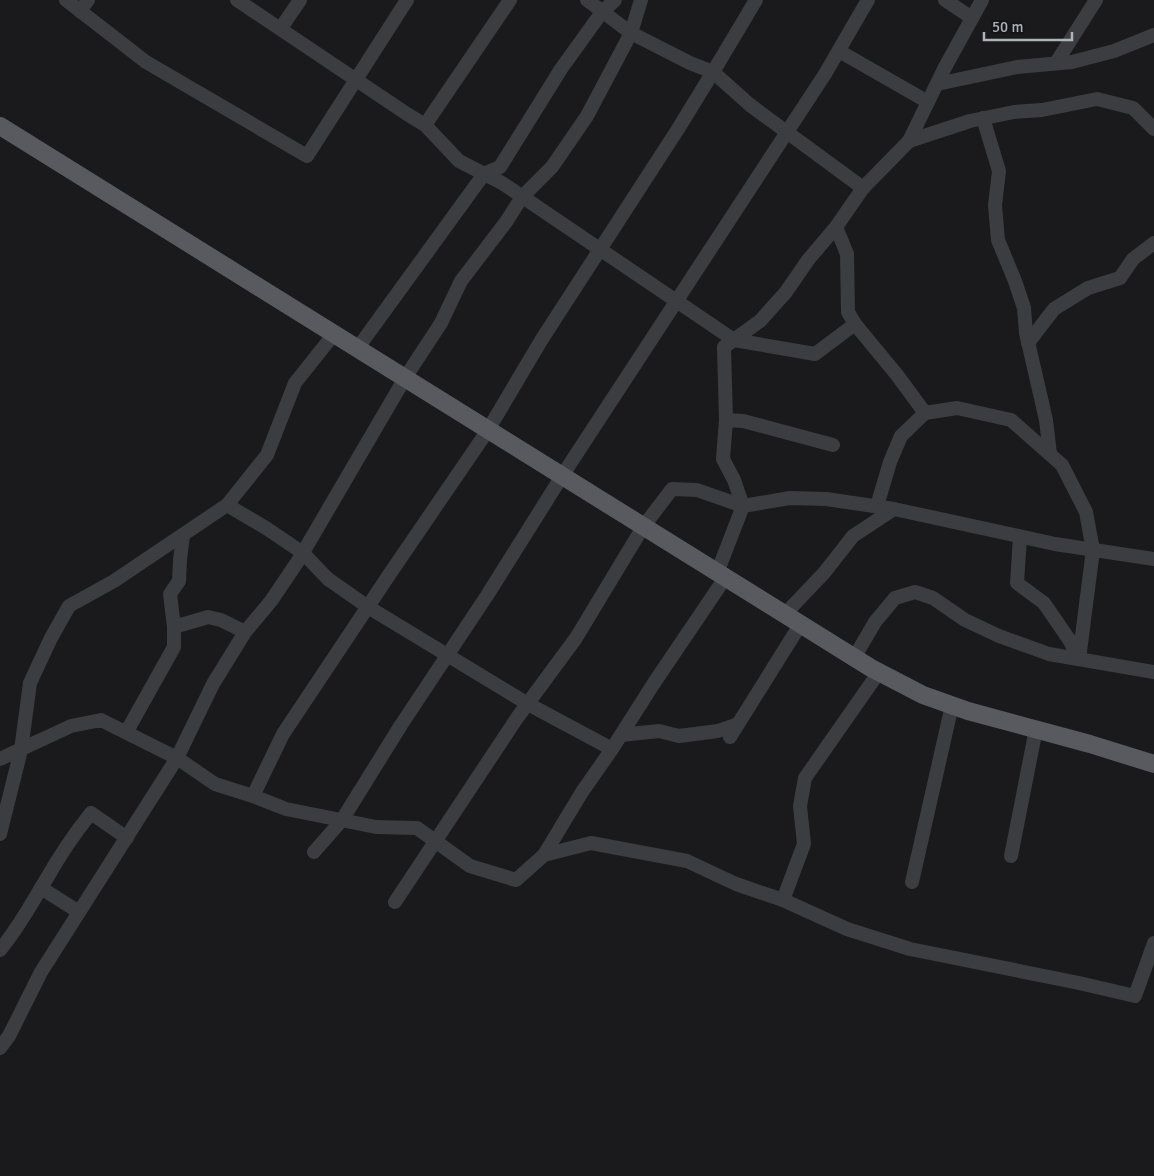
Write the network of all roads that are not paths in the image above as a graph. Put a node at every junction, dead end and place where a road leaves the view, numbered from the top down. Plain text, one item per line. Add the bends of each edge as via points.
1 (66, 0) edge
2 (237, 0) edge
3 (300, 0) edge
4 (407, 0) edge
5 (510, 0) edge
6 (587, 0) edge
7 (615, 0) edge
8 (641, 0) edge
9 (756, 0) edge
10 (868, 0) edge
11 (944, 0) edge
12 (982, 0) edge
13 (1096, 0) edge
14 (84, 6) edge
15 (602, 12) junction
16 (972, 18) junction
17 (281, 28) junction
18 (631, 33) junction
19 (1154, 35) edge
20 (839, 51) junction
21 (1056, 63) junction
22 (713, 72) junction
23 (356, 79) junction
24 (937, 84) junction
25 (928, 102) junction
26 (983, 118) junction
27 (425, 124) junction
28 (0, 126) edge
29 (1154, 129) edge
30 (787, 132) junction
31 (909, 141) junction
32 (484, 174) junction
33 (863, 188) junction
34 (522, 197) junction
35 (836, 227) junction
36 (1154, 243) edge
37 (600, 250) junction
38 (676, 300) junction
39 (855, 324) junction
40 (334, 334) junction
41 (734, 340) junction
42 (1028, 343) junction
43 (357, 348) junction
44 (405, 378) junction
45 (925, 413) junction
46 (726, 420) junction
47 (488, 430) junction
48 (834, 445) dead end
49 (1050, 454) junction
50 (562, 476) junction
51 (228, 505) junction
52 (743, 506) junction
53 (877, 506) junction
54 (894, 509) junction
55 (643, 527) junction
56 (184, 535) junction
57 (1020, 537) junction
58 (1093, 550) junction
59 (303, 553) junction
60 (1154, 559) edge
61 (721, 576) junction
62 (368, 607) junction
63 (784, 615) junction
64 (800, 625) junction
65 (174, 627) junction
66 (246, 632) junction
67 (448, 654) junction
68 (854, 658) junction
69 (1079, 659) junction
70 (879, 672) junction
71 (1154, 672) edge
72 (528, 704) junction
73 (952, 705) junction
74 (738, 724) junction
75 (1036, 729) junction
76 (127, 731) junction
77 (622, 735) junction
78 (730, 737) dead end
79 (21, 750) junction
80 (612, 750) junction
81 (177, 758) junction
82 (0, 759) edge
83 (1154, 764) edge
84 (253, 796) junction
85 (342, 820) junction
86 (0, 834) edge
87 (126, 838) junction
88 (435, 841) junction
89 (314, 852) dead end
90 (544, 855) junction
91 (1011, 856) dead end
92 (912, 882) dead end
93 (41, 888) junction
94 (783, 900) junction
95 (395, 902) dead end
96 (79, 912) junction
97 (1154, 943) edge
98 (0, 950) edge
99 (0, 1048) edge

1 - 14 street
2 - 17 street
3 - 17 street
4 - 23 street
5 - 27 street
6 - 15 street
7 - 15 street
8 - 18 street
9 - 22 street
10 - 20 street
11 - 16 street
12 - 16 street
13 - 21 street
14 - 23 street via 146,62 307,156
15 - 18 street
15 - 32 street via 561,69 500,167
16 - 24 street
17 - 23 street
18 - 22 street
18 - 34 street via 587,116 552,168
19 - 21 street via 1114,51
20 - 25 street
20 - 30 street
21 - 24 street via 1017,67
22 - 30 street
22 - 37 street
23 - 27 street
24 - 25 street
25 - 31 street
26 - 29 street via 1097,100 1133,108
26 - 31 street
26 - 42 street via 999,171 995,205 998,240 1024,308
27 - 32 street via 459,161
28 - 40 main road
30 - 33 street
30 - 38 street
31 - 33 street
32 - 34 street
32 - 43 street
33 - 35 street
34 - 37 street
34 - 44 street via 461,281 441,323
35 - 39 street via 847,254 848,312
35 - 41 street via 760,321
36 - 42 street via 1133,258 1120,278 1088,288 1054,309
37 - 38 street
37 - 47 street
38 - 41 street
38 - 50 street
39 - 41 street via 815,354
39 - 45 street
40 - 43 main road
40 - 51 street via 295,383 267,455
41 - 46 street via 724,347
42 - 49 street via 1046,420
43 - 44 main road
44 - 47 main road
44 - 59 street
45 - 49 street via 957,408 1011,420
45 - 53 street via 900,436
46 - 48 street
46 - 52 street via 723,460
47 - 50 main road
47 - 62 street
49 - 58 street via 1062,465 1086,512
50 - 55 main road
50 - 67 street
51 - 56 street
51 - 59 street
52 - 53 street via 790,498
52 - 55 street via 697,490 672,489
52 - 61 street
53 - 54 street
54 - 57 street
54 - 63 street via 854,536
55 - 61 main road
55 - 72 street via 576,638
56 - 65 street via 179,581 170,594
56 - 79 street via 114,582 69,606 30,684
57 - 58 street
57 - 69 street via 1017,583 1044,603
58 - 60 street
58 - 69 street
59 - 62 street via 328,580
59 - 66 street via 271,602
61 - 63 main road
61 - 77 street
62 - 67 street
62 - 84 street via 283,734
63 - 64 main road
64 - 68 main road
64 - 74 street
65 - 66 street via 208,617
65 - 76 street via 174,647
66 - 81 street via 213,684
67 - 72 street
67 - 85 street
68 - 69 street via 875,622 895,598 915,592 933,598 965,620 999,636 1050,654
68 - 70 main road
69 - 71 street
70 - 73 main road
70 - 94 street via 805,778 800,806 804,844
72 - 80 street
72 - 88 street
73 - 75 main road
73 - 92 street
74 - 77 street via 718,731 679,736 659,731
74 - 78 street
75 - 83 main road
75 - 91 street
76 - 79 street via 101,720 71,726
76 - 81 street
77 - 80 street
79 - 82 street
79 - 86 street
80 - 90 street
81 - 84 street via 215,784
81 - 87 street
84 - 85 street via 286,809
85 - 88 street via 376,827 418,828
85 - 89 street
87 - 93 street via 91,813
87 - 96 street
88 - 90 street via 470,866 516,880
88 - 95 street
90 - 94 street via 591,843 687,861 736,884
93 - 96 street
93 - 98 street via 16,931
94 - 97 street via 847,929 910,949 1136,996
96 - 99 street via 41,972 10,1036

